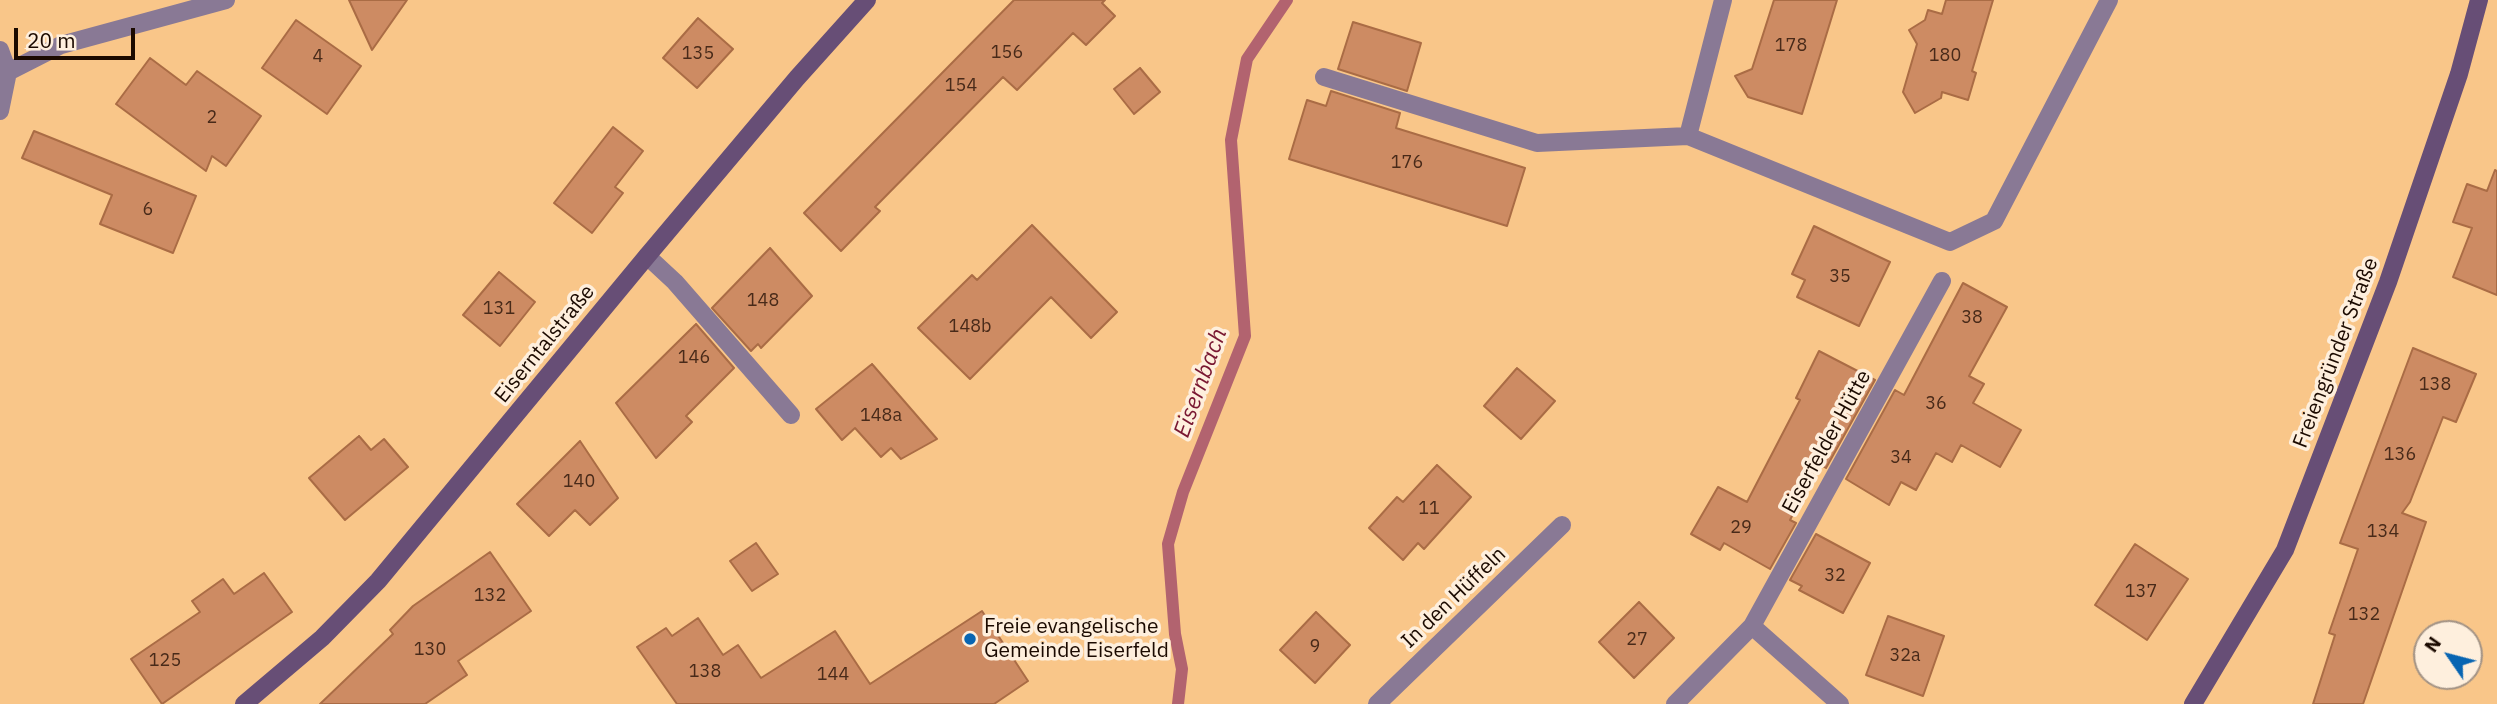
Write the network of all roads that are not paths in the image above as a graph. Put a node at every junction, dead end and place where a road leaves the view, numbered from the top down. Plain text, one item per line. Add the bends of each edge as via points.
1 (226, 0) edge
2 (867, 0) edge
3 (1723, 0) edge
4 (2109, 0) edge
5 (2479, 0) edge
6 (0, 50) edge
7 (8, 72) junction
8 (1324, 77) dead end
9 (0, 111) edge
10 (1688, 136) junction
11 (647, 256) junction
12 (1942, 281) dead end
13 (791, 415) dead end
14 (1562, 525) dead end
15 (1752, 626) junction
16 (244, 704) edge
17 (1377, 704) edge
18 (1675, 704) edge
19 (1840, 704) edge
20 (2193, 704) edge

1 - 7 street via 61,46
2 - 11 main road, Eiserntalstraße
3 - 10 street
4 - 10 street via 1994,222 1950,242
5 - 20 main road, Freiengründer Straße via 2459,74 2388,282 2285,550
6 - 7 street
7 - 9 street
8 - 10 street via 1537,143
11 - 13 street via 676,282
11 - 16 main road, Eiserntalstraße via 378,581 322,638
12 - 15 street, Eiserfelder Hütte
14 - 17 street, In den Hüffeln
15 - 18 street, Eiserfelder Hütte
15 - 19 street

